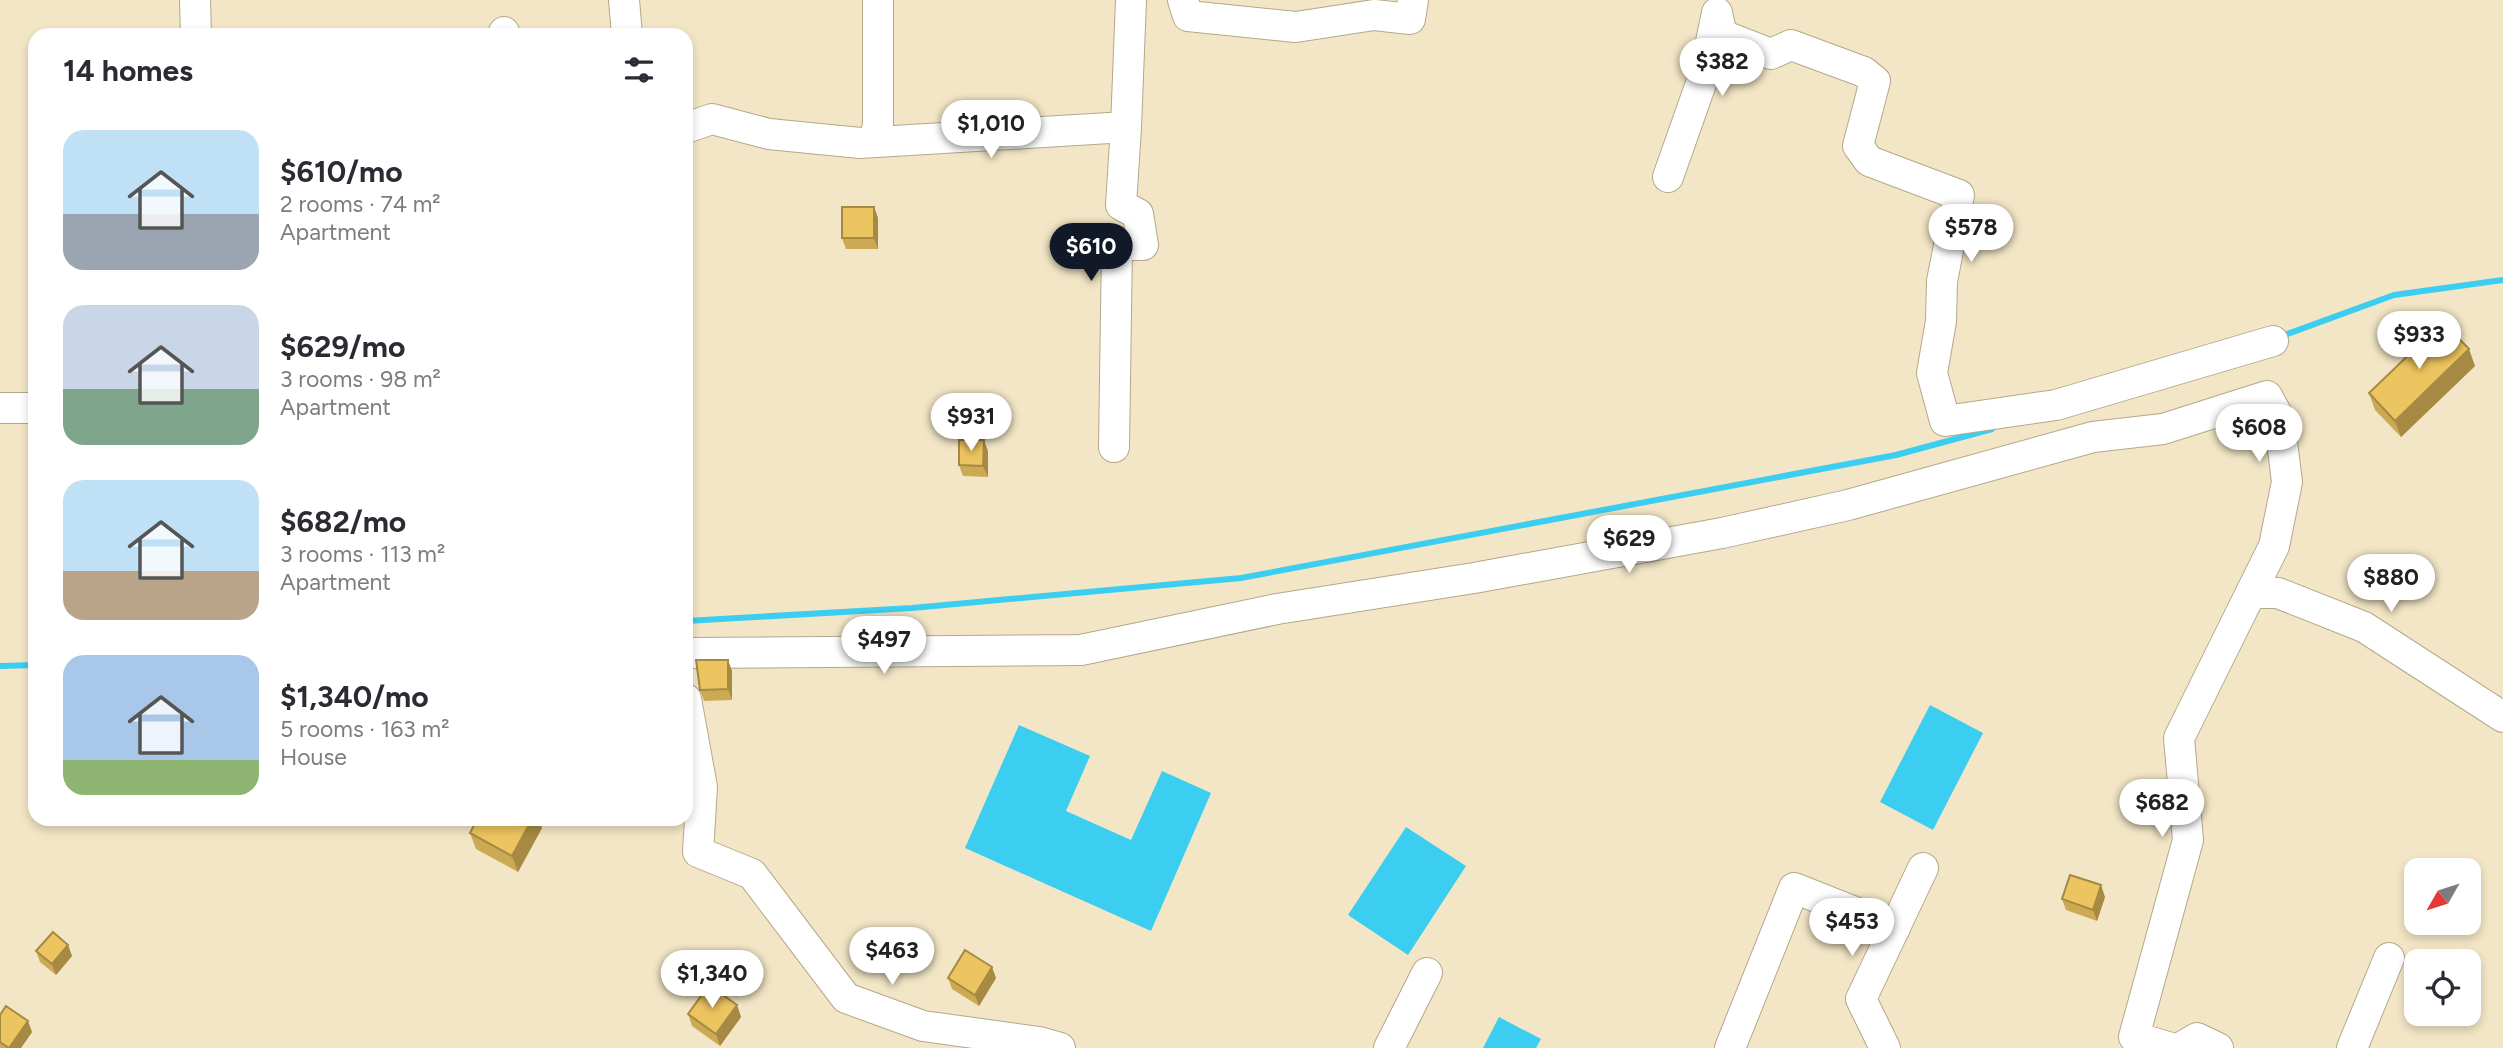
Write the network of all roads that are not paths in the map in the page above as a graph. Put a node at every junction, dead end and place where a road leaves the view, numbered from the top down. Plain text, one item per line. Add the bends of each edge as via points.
1 (195, 0) edge
2 (624, 0) edge
3 (878, 0) edge
4 (1131, 0) edge
5 (1183, 0) edge
6 (1413, 0) edge
7 (1719, 6) edge
8 (196, 28) edge
9 (626, 28) edge
10 (693, 126) edge
11 (1126, 127) junction
12 (874, 141) junction
13 (1668, 177) dead end
14 (2273, 341) dead end
15 (0, 408) edge
16 (28, 408) edge
17 (1114, 447) dead end
18 (2251, 593) junction
19 (693, 653) edge
20 (2503, 717) edge
21 (693, 738) edge
22 (1923, 868) dead end
23 (1895, 928) junction
24 (2389, 958) dead end
25 (1427, 973) dead end
26 (1060, 1048) edge
27 (1389, 1048) edge
28 (1730, 1048) edge
29 (1885, 1048) edge
30 (2171, 1048) edge
31 (2180, 1048) edge
32 (2218, 1048) edge
33 (2352, 1048) edge

1 - 8 street
2 - 9 street
3 - 12 street via 878,125
4 - 11 street
5 - 6 street via 1188,16 1296,27 1374,15 1410,19
7 - 13 street via 1704,75
7 - 14 street via 1723,35 1771,54 1791,45 1864,72 1875,81 1858,146 1869,161 1959,195 1942,281 1932,373 1945,421 2056,405
10 - 12 street via 712,120 769,134
11 - 12 street
11 - 17 street via 1122,205 1138,215 1143,245 1117,245
15 - 16 street
18 - 19 street via 2274,546 2287,482 2279,418 2267,396 2164,429 2093,437 1848,505 1722,533 1277,609 1082,650
18 - 20 street via 2278,593 2364,627
18 - 30 street via 2179,738 2188,841 2134,1037
21 - 26 street via 702,787 698,852 752,874 846,998 923,1026
22 - 23 street
23 - 28 street via 1794,888
23 - 29 street via 1861,999
24 - 33 street
25 - 27 street
31 - 32 street via 2197,1038

